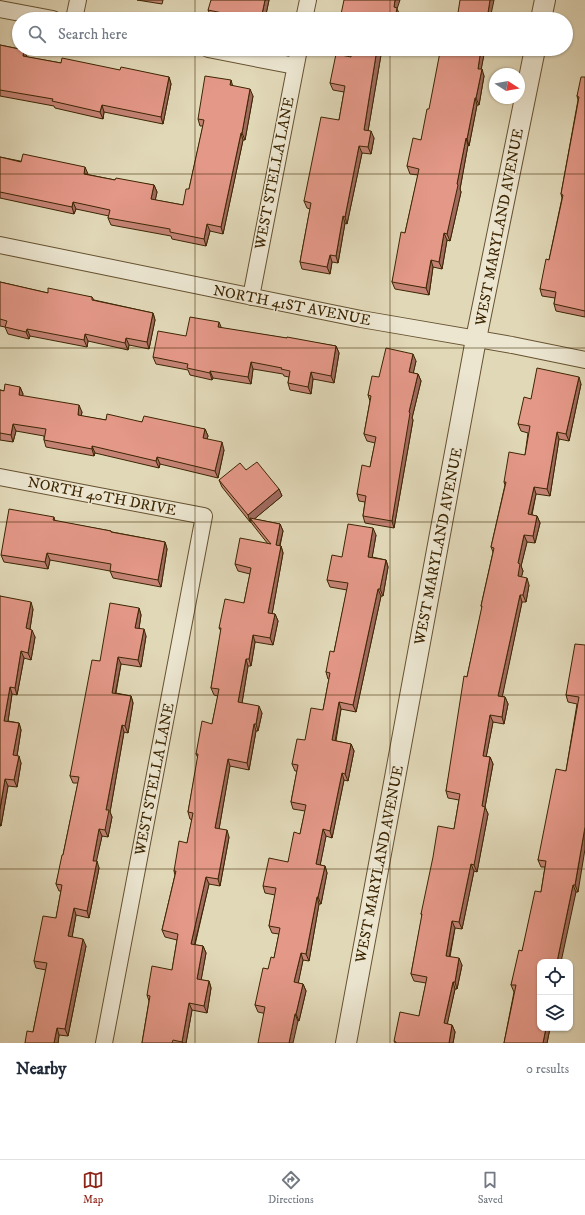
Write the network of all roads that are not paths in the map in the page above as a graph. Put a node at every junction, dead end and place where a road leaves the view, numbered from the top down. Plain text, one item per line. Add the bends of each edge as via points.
1 (78, 0) edge
2 (308, 0) edge
3 (545, 0) edge
4 (0, 9) edge
5 (16, 12) edge
6 (75, 12) edge
7 (305, 12) edge
8 (542, 12) edge
9 (244, 56) edge
10 (297, 56) edge
11 (534, 56) edge
12 (295, 66) junction
13 (0, 245) edge
14 (251, 297) junction
15 (476, 339) junction
16 (585, 360) edge
17 (0, 477) edge
18 (204, 516) joint
19 (104, 1043) edge
20 (346, 1043) edge

1 - 6 street
2 - 7 street
3 - 8 street
4 - 5 street
9 - 12 street
10 - 12 street, WEST STELLA LANE
11 - 15 street, WEST MARYLAND AVENUE
12 - 14 street, WEST STELLA LANE
13 - 14 street, NORTH 41ST AVENUE
14 - 15 street, NORTH 41ST AVENUE
15 - 16 street, NORTH 41ST AVENUE
15 - 20 street, WEST MARYLAND AVENUE
17 - 18 street, NORTH 40TH DRIVE
18 - 19 street, WEST STELLA LANE

